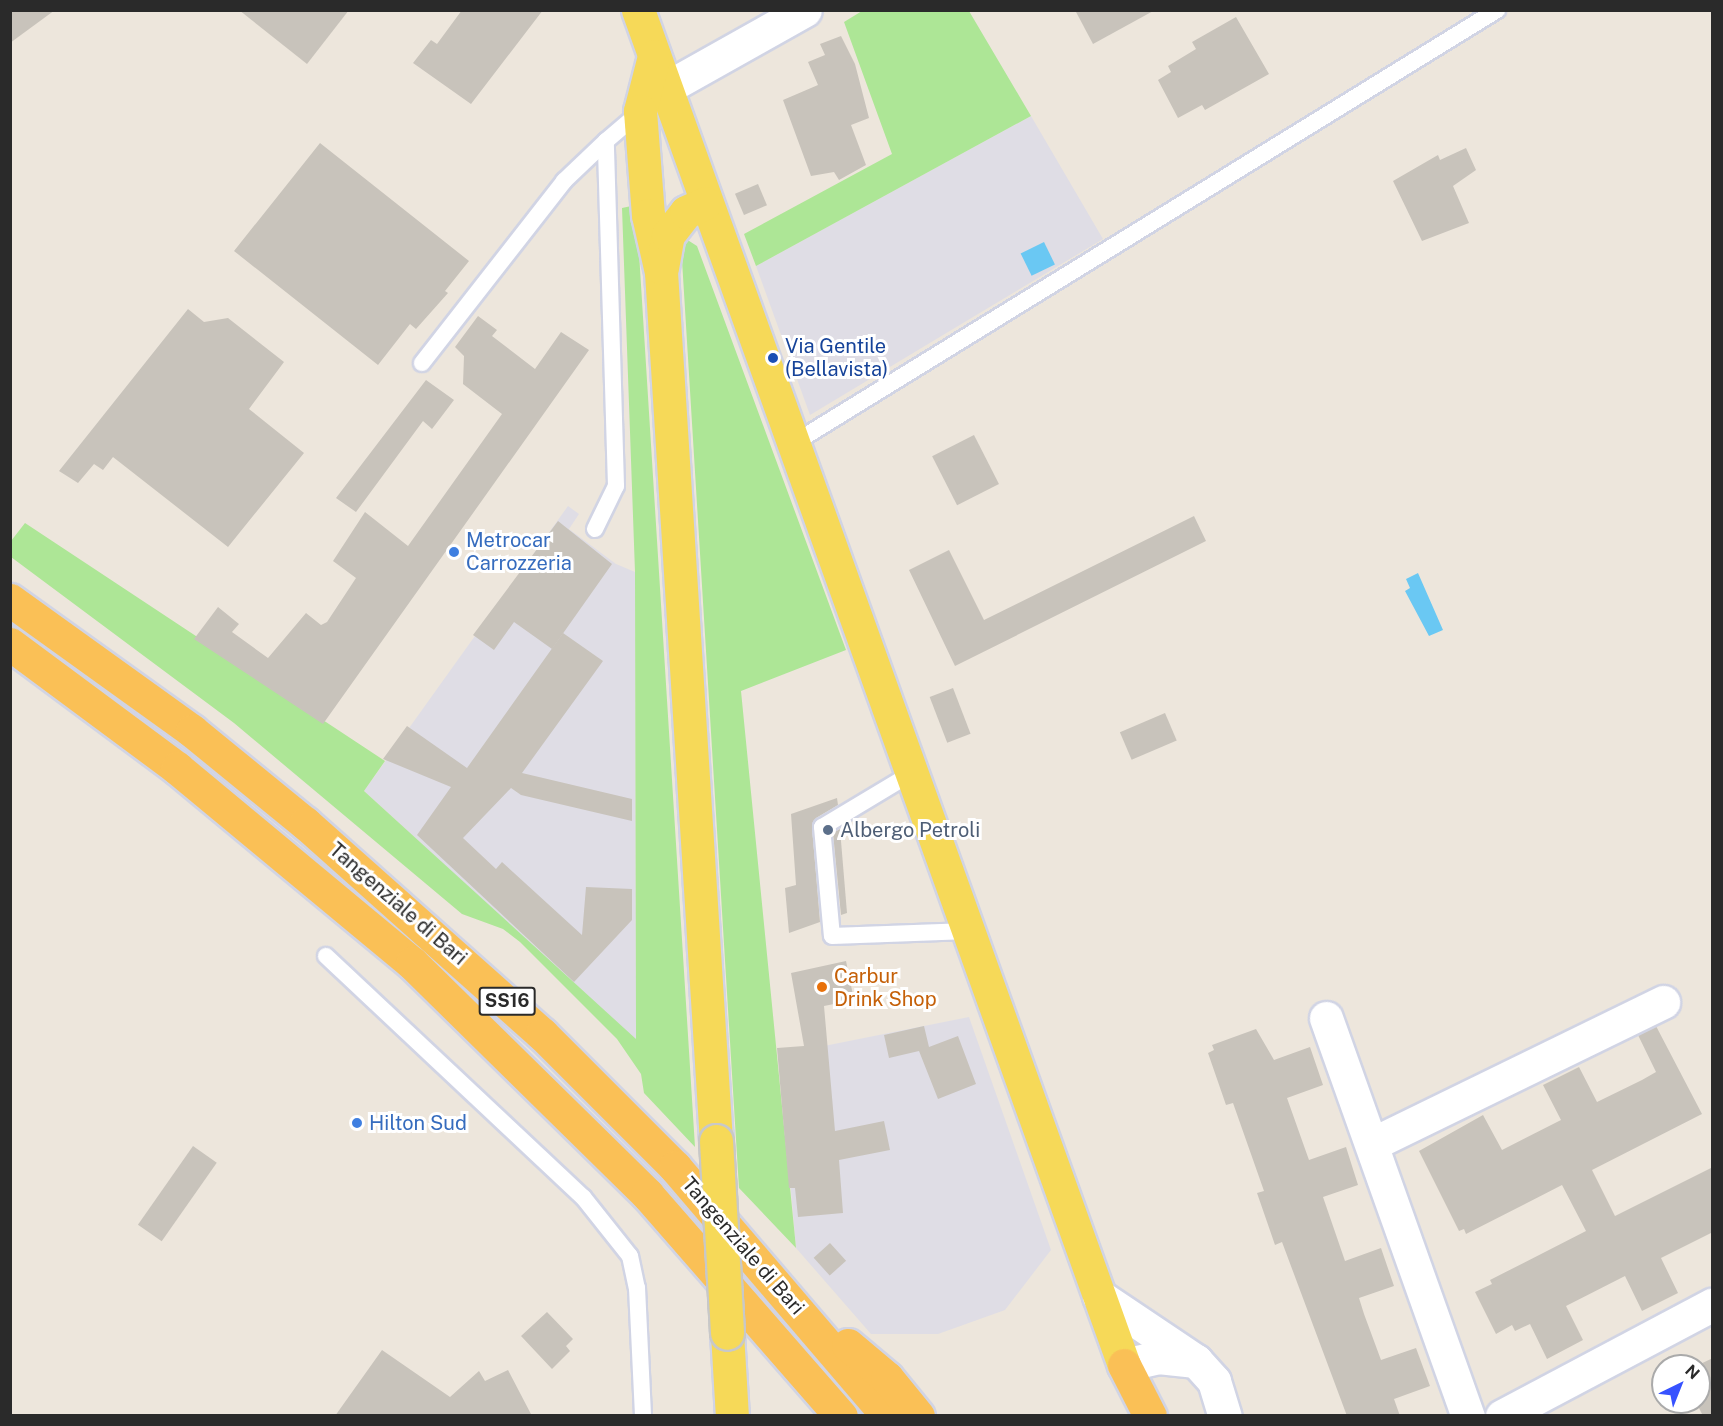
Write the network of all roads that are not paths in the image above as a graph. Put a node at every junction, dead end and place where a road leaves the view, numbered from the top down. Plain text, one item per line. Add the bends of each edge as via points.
1 (638, 10) edge
2 (805, 10) edge
3 (1497, 10) edge
4 (654, 56) junction
5 (666, 88) junction
6 (640, 111) junction
7 (606, 141) junction
8 (705, 203) junction
9 (661, 272) junction
10 (422, 363) dead end
11 (794, 443) junction
12 (595, 529) dead end
13 (10, 600) edge
14 (10, 644) edge
15 (912, 773) junction
16 (969, 931) junction
17 (326, 956) dead end
18 (1663, 1002) dead end
19 (1326, 1018) dead end
20 (1372, 1144) junction
21 (777, 1285) junction
22 (1100, 1296) junction
23 (1713, 1305) edge
24 (1196, 1361) junction
25 (1124, 1365) junction
26 (644, 1416) edge
27 (732, 1416) edge
28 (841, 1416) edge
29 (888, 1416) edge
30 (918, 1416) edge
31 (1124, 1416) edge
32 (1150, 1416) edge
33 (1225, 1416) edge
34 (1468, 1416) edge
35 (1502, 1416) edge

1 - 4 main road
2 - 5 street
3 - 11 lane
4 - 5 main road
4 - 6 main road
5 - 8 main road
6 - 7 lane
6 - 9 main road via 648,214
7 - 10 lane via 564,180
7 - 12 lane via 616,486
8 - 9 main road via 686,212 668,235
8 - 11 main road
9 - 27 main road, bridge
11 - 15 main road
13 - 21 highway, Tangenziale di Bari / SS16 via 192,731 435,934 675,1167
14 - 28 highway, Tangenziale di Bari / SS16 via 177,768 412,963 647,1194
15 - 16 main road
15 - 16 lane via 822,827 832,936
16 - 22 main road
17 - 26 lane via 583,1197 630,1256 637,1288
18 - 20 street
19 - 20 street
20 - 34 street
21 - 29 highway, Tangenziale di Bari / SS16
21 - 30 highway via 887,1378
22 - 24 street
22 - 25 main road
23 - 35 street
24 - 25 street via 1158,1357
24 - 33 street via 1214,1382
25 - 31 highway
25 - 32 highway

